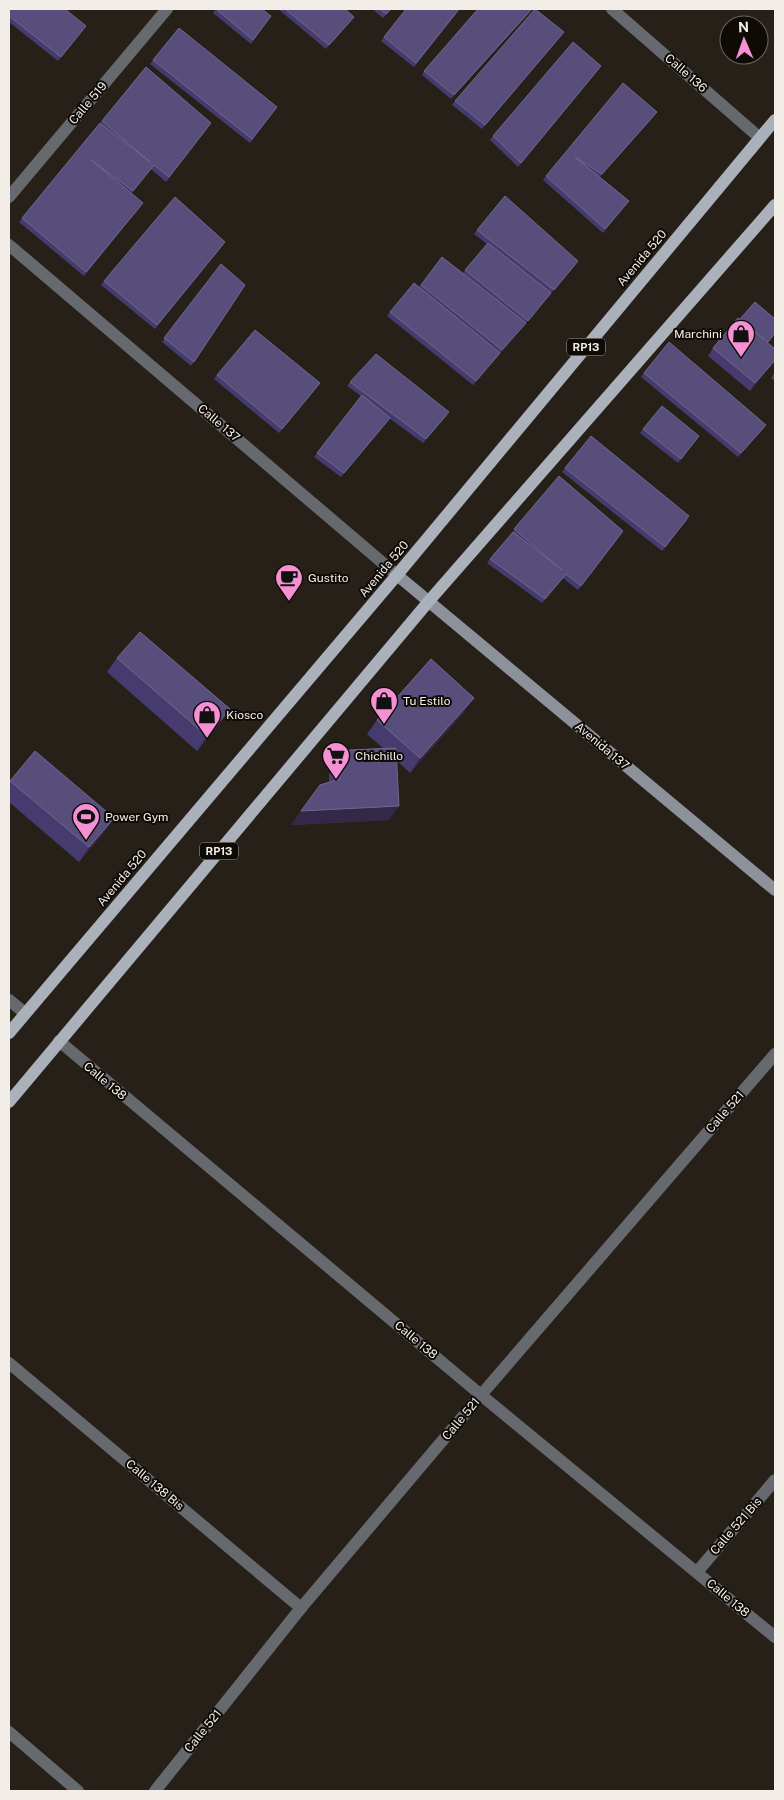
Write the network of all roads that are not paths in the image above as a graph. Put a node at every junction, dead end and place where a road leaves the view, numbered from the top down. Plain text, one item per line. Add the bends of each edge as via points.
1 (167, 9) edge
2 (612, 9) edge
3 (775, 120) edge
4 (760, 138) junction
5 (9, 197) edge
6 (775, 205) edge
7 (9, 245) edge
8 (397, 575) junction
9 (429, 601) junction
10 (775, 890) edge
11 (9, 1000) edge
12 (25, 1013) junction
13 (9, 1033) edge
14 (59, 1042) junction
15 (775, 1054) edge
16 (9, 1102) edge
17 (9, 1362) edge
18 (481, 1395) junction
19 (775, 1480) edge
20 (697, 1572) junction
21 (301, 1608) junction
22 (775, 1637) edge
23 (9, 1732) edge
24 (78, 1791) edge
25 (155, 1791) edge

1 - 5 street, Calle 519
2 - 4 street, Calle 136
3 - 4 main road, Avenida 520 / RP13
4 - 8 main road, Avenida 520 / RP13
6 - 9 main road, RP13
7 - 8 street, Calle 137
8 - 9 street, Calle 137
8 - 12 main road, Avenida 520 / RP13
9 - 10 street, Avenida 137
9 - 14 main road, RP13
11 - 12 street
12 - 13 main road, Avenida 520 / RP13
14 - 16 main road, RP13
14 - 18 street, Calle 138
15 - 18 street, Calle 521
17 - 21 street, Calle 138 Bis
18 - 20 street, Calle 138
18 - 21 street, Calle 521
19 - 20 street, Calle 521 Bis
20 - 22 street, Calle 138
21 - 25 street, Calle 521
23 - 24 street

